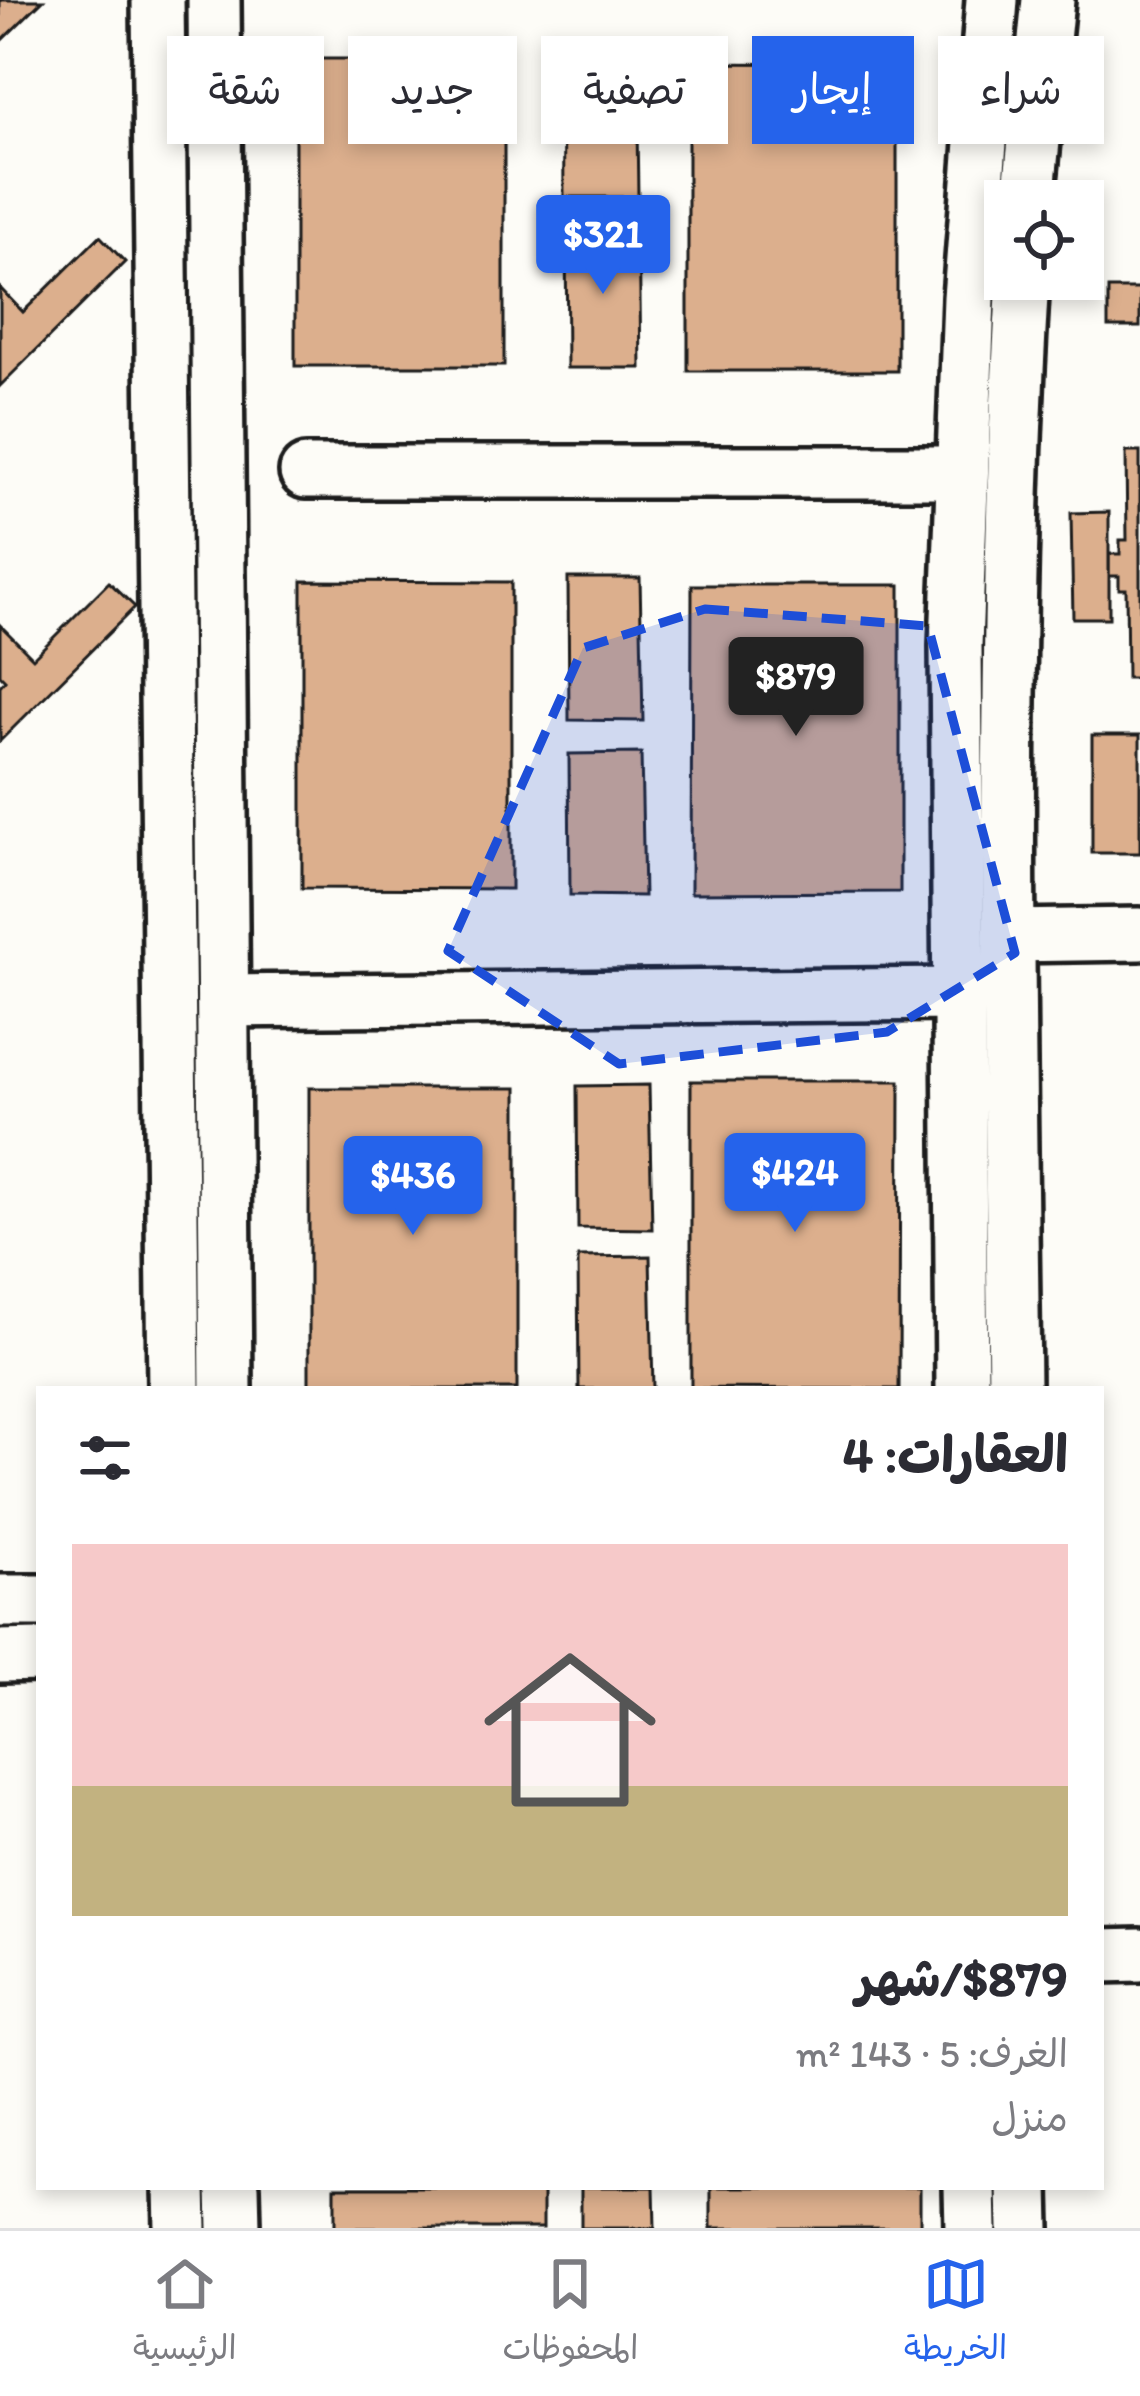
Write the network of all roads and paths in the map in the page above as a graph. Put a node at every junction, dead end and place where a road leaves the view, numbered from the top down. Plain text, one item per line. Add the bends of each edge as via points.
1 (158, 0) edge
2 (214, 0) edge
3 (992, 0) edge
4 (1048, 0) edge
5 (1030, 180) edge
6 (1022, 300) edge
7 (306, 472) dead end
8 (960, 472) junction
9 (1140, 934) edge
10 (1009, 936) junction
11 (957, 994) junction
12 (223, 1000) junction
13 (174, 1386) edge
14 (226, 1386) edge
15 (962, 1386) edge
16 (1014, 1386) edge
17 (36, 1600) edge
18 (0, 1601) edge
19 (0, 1655) edge
20 (36, 1655) edge
21 (1140, 1955) edge
22 (1104, 1956) edge
23 (180, 2190) edge
24 (233, 2190) edge
25 (970, 2190) edge
26 (1024, 2190) edge
27 (181, 2228) edge
28 (234, 2228) edge
29 (970, 2228) edge
30 (1024, 2228) edge

1 - 13 street
2 - 12 street
3 - 8 street
4 - 5 street
6 - 10 street via 1006,691
7 - 8 street
8 - 11 street
9 - 10 street
10 - 16 street
11 - 12 street
11 - 15 street
12 - 14 street
17 - 18 street
19 - 20 street
21 - 22 street
23 - 27 street
24 - 28 street
25 - 29 street
26 - 30 street

